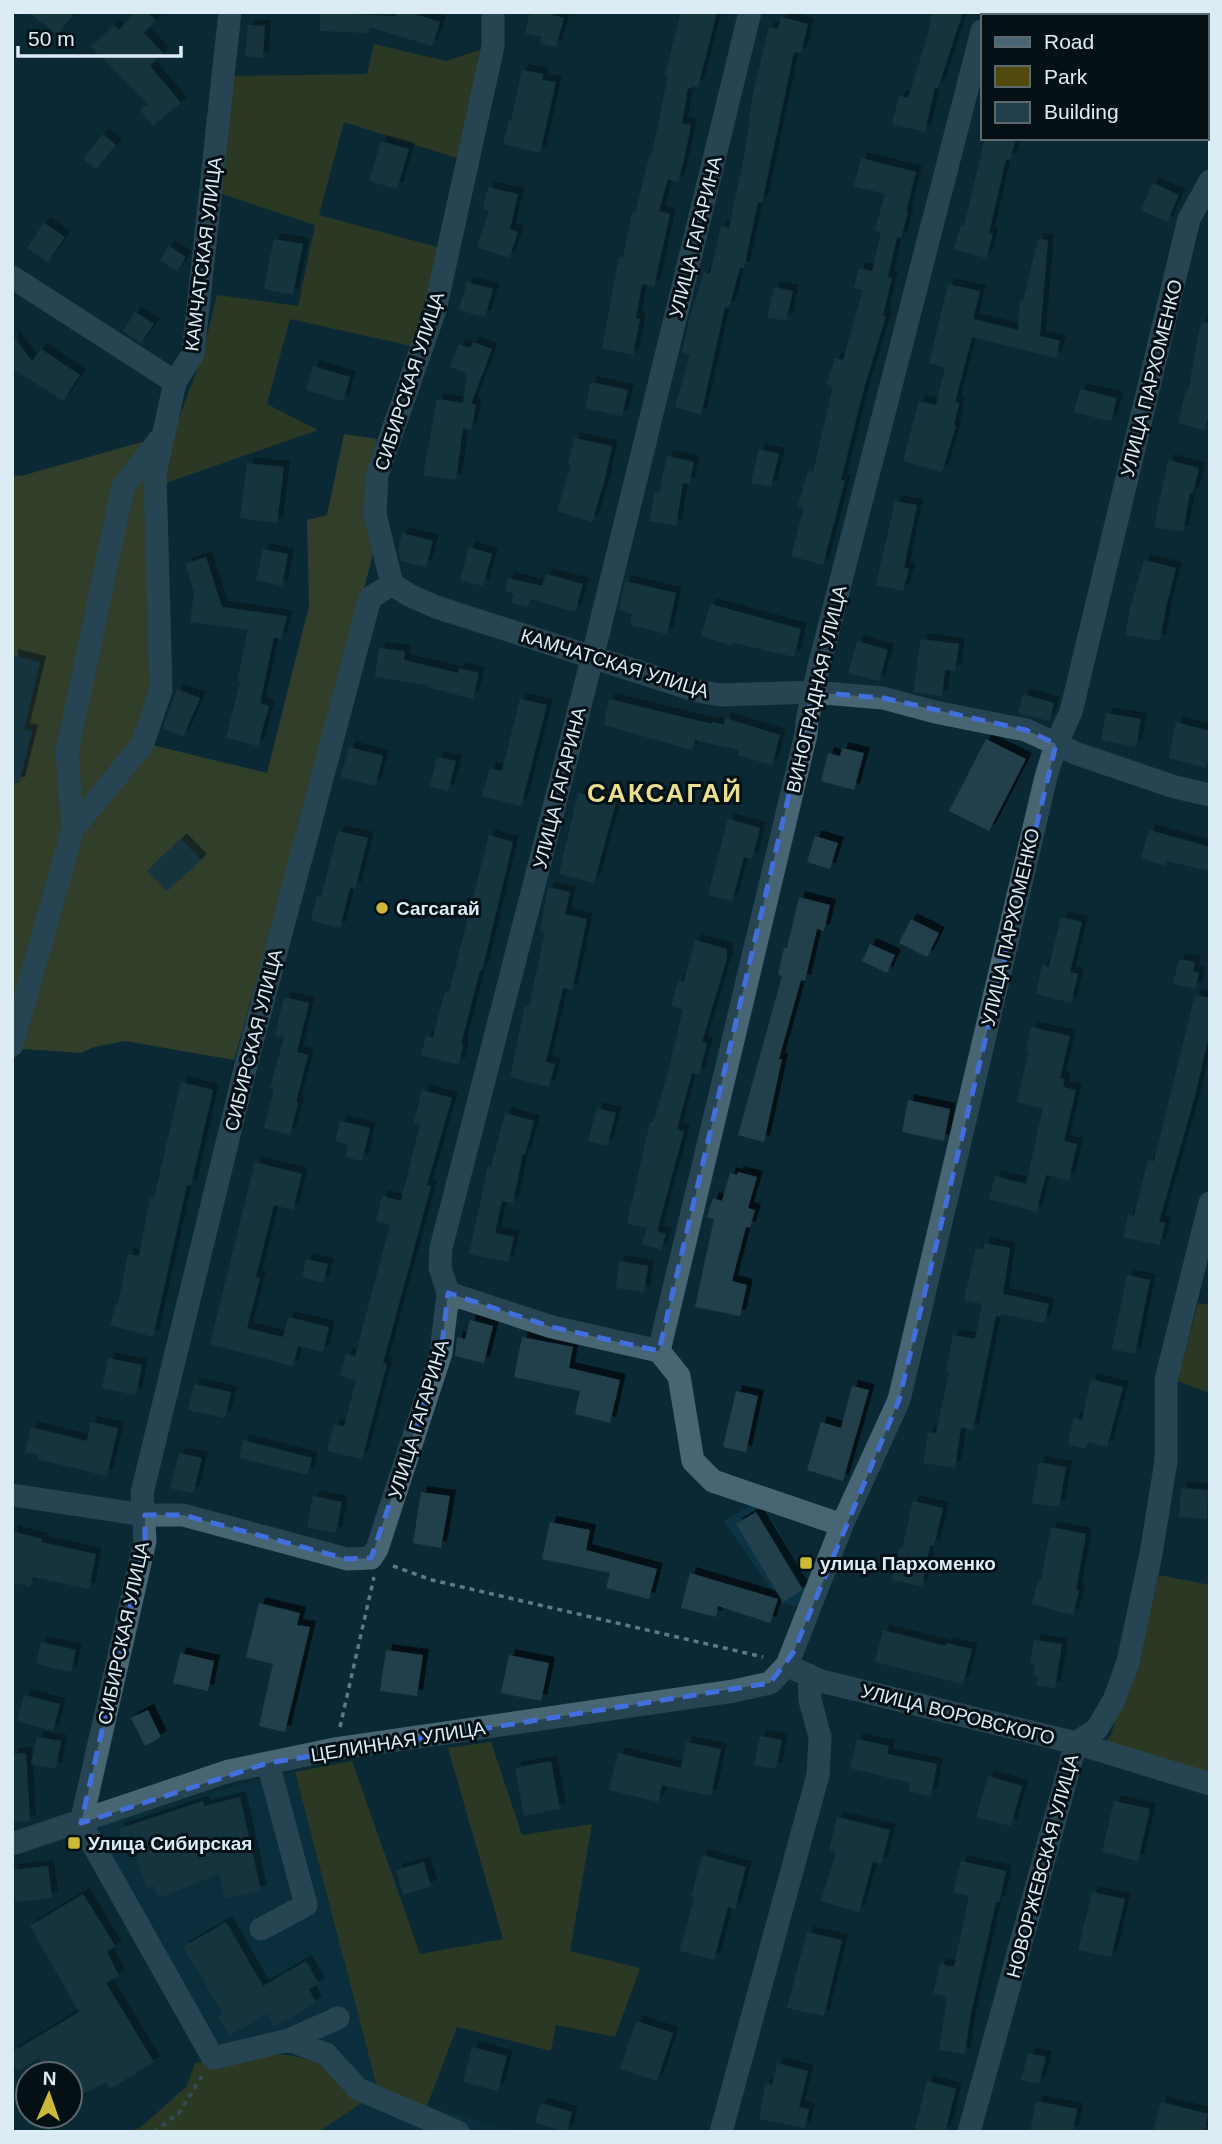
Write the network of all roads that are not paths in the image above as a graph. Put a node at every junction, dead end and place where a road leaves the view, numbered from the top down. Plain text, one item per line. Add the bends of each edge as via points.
1 (230, 12) edge
2 (493, 12) edge
3 (750, 12) edge
4 (981, 35) edge
5 (1210, 181) edge
6 (12, 277) edge
7 (175, 382) junction
8 (164, 434) junction
9 (392, 584) junction
10 (592, 659) junction
11 (813, 692) junction
12 (1055, 744) junction
13 (1210, 795) edge
14 (73, 829) junction
15 (12, 1045) edge
16 (1210, 1203) edge
17 (448, 1293) junction
18 (659, 1351) junction
19 (12, 1495) edge
20 (145, 1515) junction
21 (842, 1525) junction
22 (788, 1665) junction
23 (809, 1675) junction
24 (1076, 1743) junction
25 (268, 1763) junction
26 (1210, 1784) edge
27 (81, 1823) junction
28 (12, 1844) edge
29 (261, 1929) dead end
30 (338, 2018) dead end
31 (289, 2040) junction
32 (458, 2132) edge
33 (720, 2132) edge
34 (969, 2132) edge

1 - 7 street, КАМЧАТСКАЯ УЛИЦА via 193,354
2 - 9 street, СИБИРСКАЯ УЛИЦА via 493,46 435,310 377,475 375,514
3 - 10 street, УЛИЦА ГАГАРИНА
4 - 11 street, ВИНОГРАДНАЯ УЛИЦА
5 - 12 street, УЛИЦА ПАРХОМЕНКО via 1189,219 1070,712
6 - 7 street
7 - 8 street, КАМЧАТСКАЯ УЛИЦА
8 - 14 street via 123,487 67,752
8 - 14 street, КАМЧАТСКАЯ УЛИЦА via 155,474 161,690 142,746
9 - 10 street, КАМЧАТСКАЯ УЛИЦА via 436,607
9 - 20 street, СИБИРСКАЯ УЛИЦА via 370,598 366,611 243,1078 142,1493
10 - 11 street, КАМЧАТСКАЯ УЛИЦА via 721,695
10 - 17 street, УЛИЦА ГАГАРИНА via 441,1248 440,1267
11 - 12 street, КАМЧАТСКАЯ УЛИЦА via 883,698 1026,730
11 - 18 street, ВИНОГРАДНАЯ УЛИЦА
12 - 13 street, КАМЧАТСКАЯ УЛИЦА
12 - 21 street, УЛИЦА ПАРХОМЕНКО via 898,1400
14 - 15 street
16 - 24 street, НОВОРЖЕВСКАЯ УЛИЦА via 1166,1380 1166,1461 1128,1662 1097,1729
17 - 18 street via 552,1327
17 - 20 street, УЛИЦА ГАГАРИНА via 442,1353 371,1558 347,1559 183,1515
18 - 21 street via 680,1376 693,1461 713,1480
19 - 20 street
20 - 27 street, СИБИРСКАЯ УЛИЦА via 145,1541
21 - 22 street, УЛИЦА ПАРХОМЕНКО
22 - 23 street, УЛИЦА ВОРОВСКОГО
22 - 25 street, ЦЕЛИННАЯ УЛИЦА via 770,1683 734,1691 335,1749
23 - 24 street, УЛИЦА ВОРОВСКОГО
23 - 33 street via 820,1737 818,1775
24 - 26 street, УЛИЦА ВОРОВСКОГО
24 - 34 street, НОВОРЖЕВСКАЯ УЛИЦА
25 - 27 street, ЦЕЛИННАЯ УЛИЦА via 229,1771
25 - 29 street via 306,1905
27 - 28 street, ЦЕЛИННАЯ УЛИЦА
27 - 31 street via 213,2057
30 - 31 street
31 - 32 street via 327,2054 358,2089

